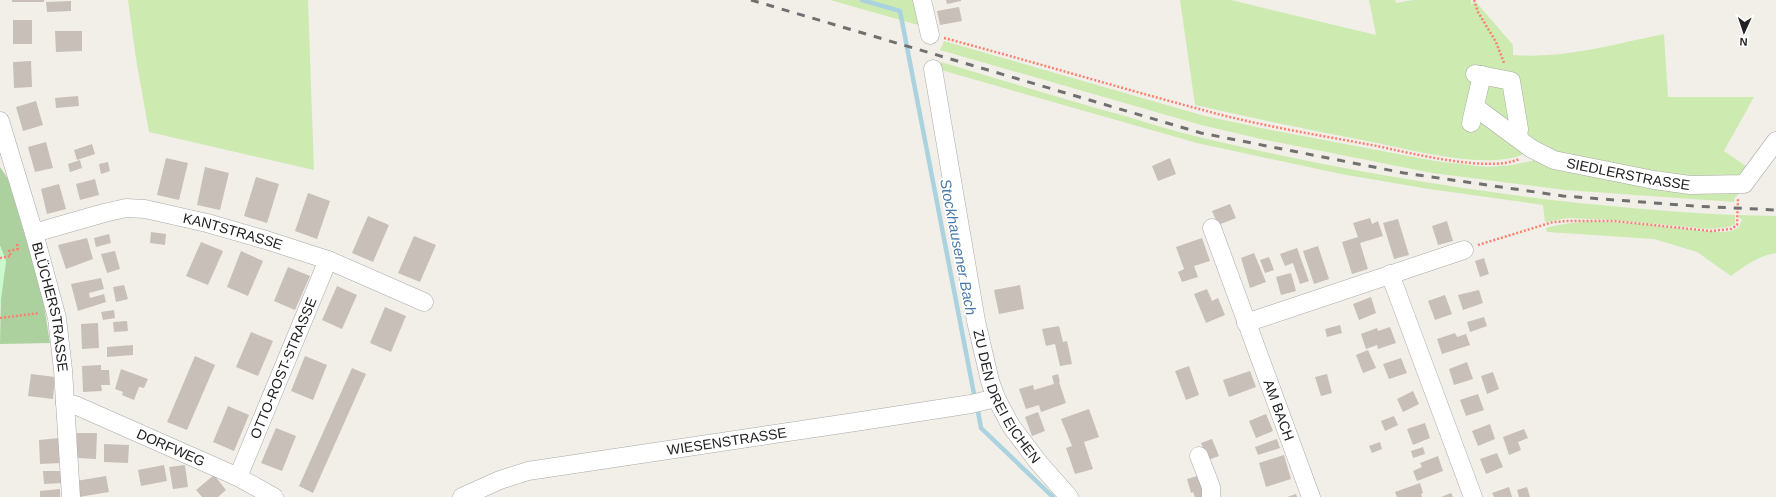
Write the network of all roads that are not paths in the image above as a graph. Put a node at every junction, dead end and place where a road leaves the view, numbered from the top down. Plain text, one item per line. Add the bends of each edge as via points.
1 (922, 0) edge
2 (930, 35) road end
3 (933, 69) dead end
4 (0, 121) edge
5 (1776, 141) edge
6 (1525, 143) junction
7 (1212, 228) dead end
8 (34, 233) junction
9 (1464, 250) road end
10 (328, 260) junction
11 (1390, 274) junction
12 (424, 302) dead end
13 (1246, 323) junction
14 (984, 401) junction
15 (65, 403) junction
16 (1199, 456) dead end
17 (238, 476) junction
18 (71, 497) edge
19 (274, 497) edge
20 (462, 497) edge
21 (1069, 497) edge
22 (1211, 497) edge
23 (1311, 497) edge
24 (1473, 497) edge

1 - 2 street
3 - 14 street, ZU DEN DREI EICHEN via 976,321 990,381
4 - 8 street, BLÜCHERSTRASSE
5 - 6 street, SIEDLERSTRASSE via 1744,184 1690,185 1554,160
6 - 6 street, SIEDLERSTRASSE via 1519,129 1511,81 1479,74 1473,115
7 - 13 street, AM BACH
8 - 10 street, KANTSTRASSE via 112,211 126,208 145,209 207,223
8 - 15 street, BLÜCHERSTRASSE via 57,318
9 - 11 street
10 - 12 street, KANTSTRASSE
10 - 17 street, OTTO-ROST-STRASSE
11 - 13 street
11 - 24 street
13 - 23 street, AM BACH
14 - 20 street, WIESENSTRASSE via 528,471
14 - 21 street, ZU DEN DREI EICHEN via 1011,426
15 - 17 street, DORFWEG via 75,405
15 - 18 street, BLÜCHERSTRASSE
16 - 22 street via 1211,487
17 - 19 street, DORFWEG

